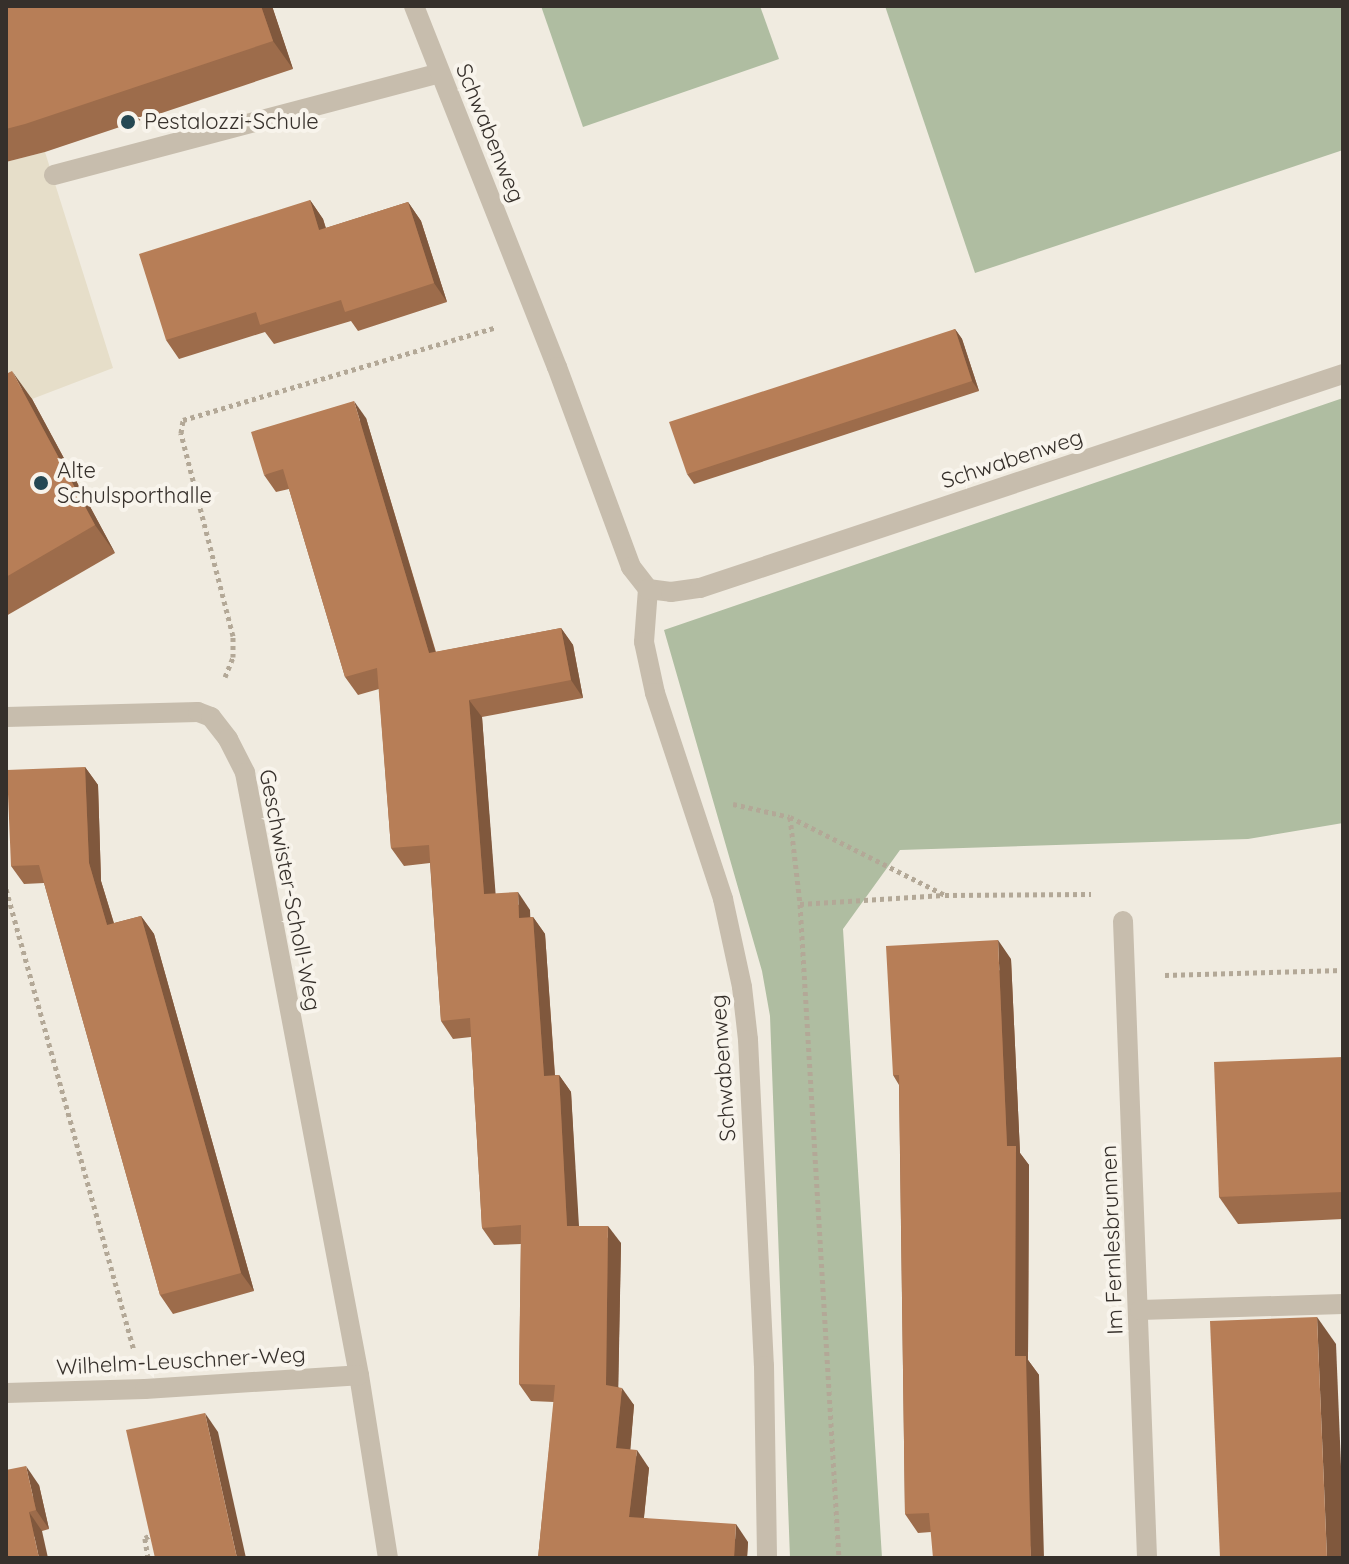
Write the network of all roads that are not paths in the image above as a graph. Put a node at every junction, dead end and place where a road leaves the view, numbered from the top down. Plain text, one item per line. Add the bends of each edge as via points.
1 (414, 6) edge
2 (440, 73) junction
3 (54, 175) dead end
4 (1343, 374) edge
5 (648, 589) junction
6 (6, 717) edge
7 (1123, 921) road end
8 (1343, 1304) edge
9 (1140, 1310) junction
10 (359, 1375) junction
11 (6, 1393) edge
12 (388, 1558) edge
13 (767, 1558) edge
14 (1147, 1558) edge

1 - 2 street, Schwabenweg
2 - 3 street
2 - 5 street, Schwabenweg via 631,567
4 - 5 street, Schwabenweg via 700,588
5 - 13 street, Schwabenweg via 644,642 655,693 723,899 742,987 764,1366
6 - 10 street, Geschwister-Scholl-Weg via 198,712 211,717 228,739 245,773
7 - 9 street, Im Fernlesbrunnen
8 - 9 street
9 - 14 street, Im Fernlesbrunnen
10 - 11 street, Wilhelm-Leuschner-Weg
10 - 12 street, Geschwister-Scholl-Weg

